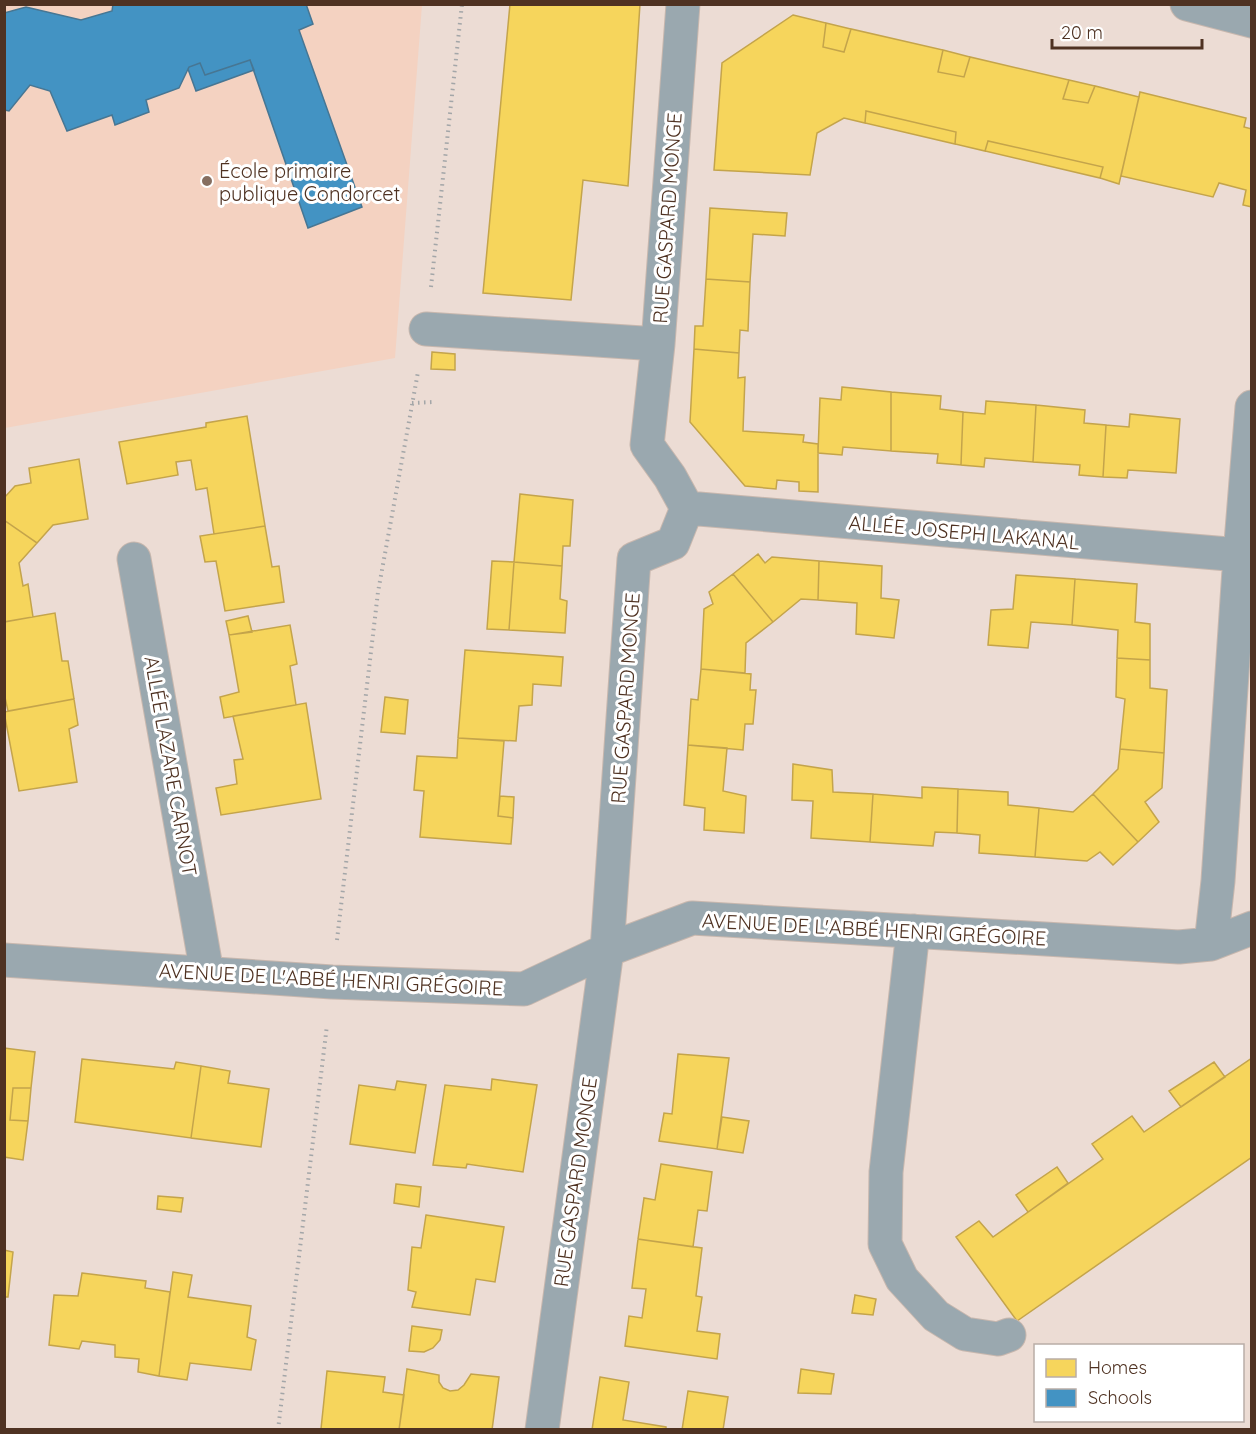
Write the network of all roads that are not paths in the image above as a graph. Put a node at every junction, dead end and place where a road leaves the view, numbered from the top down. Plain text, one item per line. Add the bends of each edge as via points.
1 (683, 4) edge
2 (1187, 4) edge
3 (1251, 21) edge
4 (426, 329) road end
5 (658, 344) junction
6 (1251, 407) edge
7 (687, 508) junction
8 (1240, 555) junction
9 (134, 560) dead end
10 (1251, 928) edge
11 (913, 931) junction
12 (1211, 944) junction
13 (607, 950) junction
14 (4, 960) edge
15 (207, 973) junction
16 (1009, 1335) dead end
17 (542, 1430) edge

1 - 5 street, RUE GASPARD MONGE
2 - 3 street
4 - 5 street
5 - 7 street, RUE GASPARD MONGE via 647,445
6 - 8 street
7 - 8 street, ALLÉE JOSEPH LAKANAL
7 - 13 street, RUE GASPARD MONGE via 674,543 634,559
8 - 12 street
9 - 15 street, ALLÉE LAZARE CARNOT
10 - 12 street, AVENUE DE L'ABBÉ HENRI GRÉGOIRE
11 - 12 street, AVENUE DE L'ABBÉ HENRI GRÉGOIRE via 1179,947
11 - 13 street, AVENUE DE L'ABBÉ HENRI GRÉGOIRE via 692,918
11 - 16 street via 886,1172 885,1244 902,1279 936,1316 965,1334 998,1339
13 - 15 street, AVENUE DE L'ABBÉ HENRI GRÉGOIRE via 524,989
13 - 17 street, RUE GASPARD MONGE
14 - 15 street, AVENUE DE L'ABBÉ HENRI GRÉGOIRE

